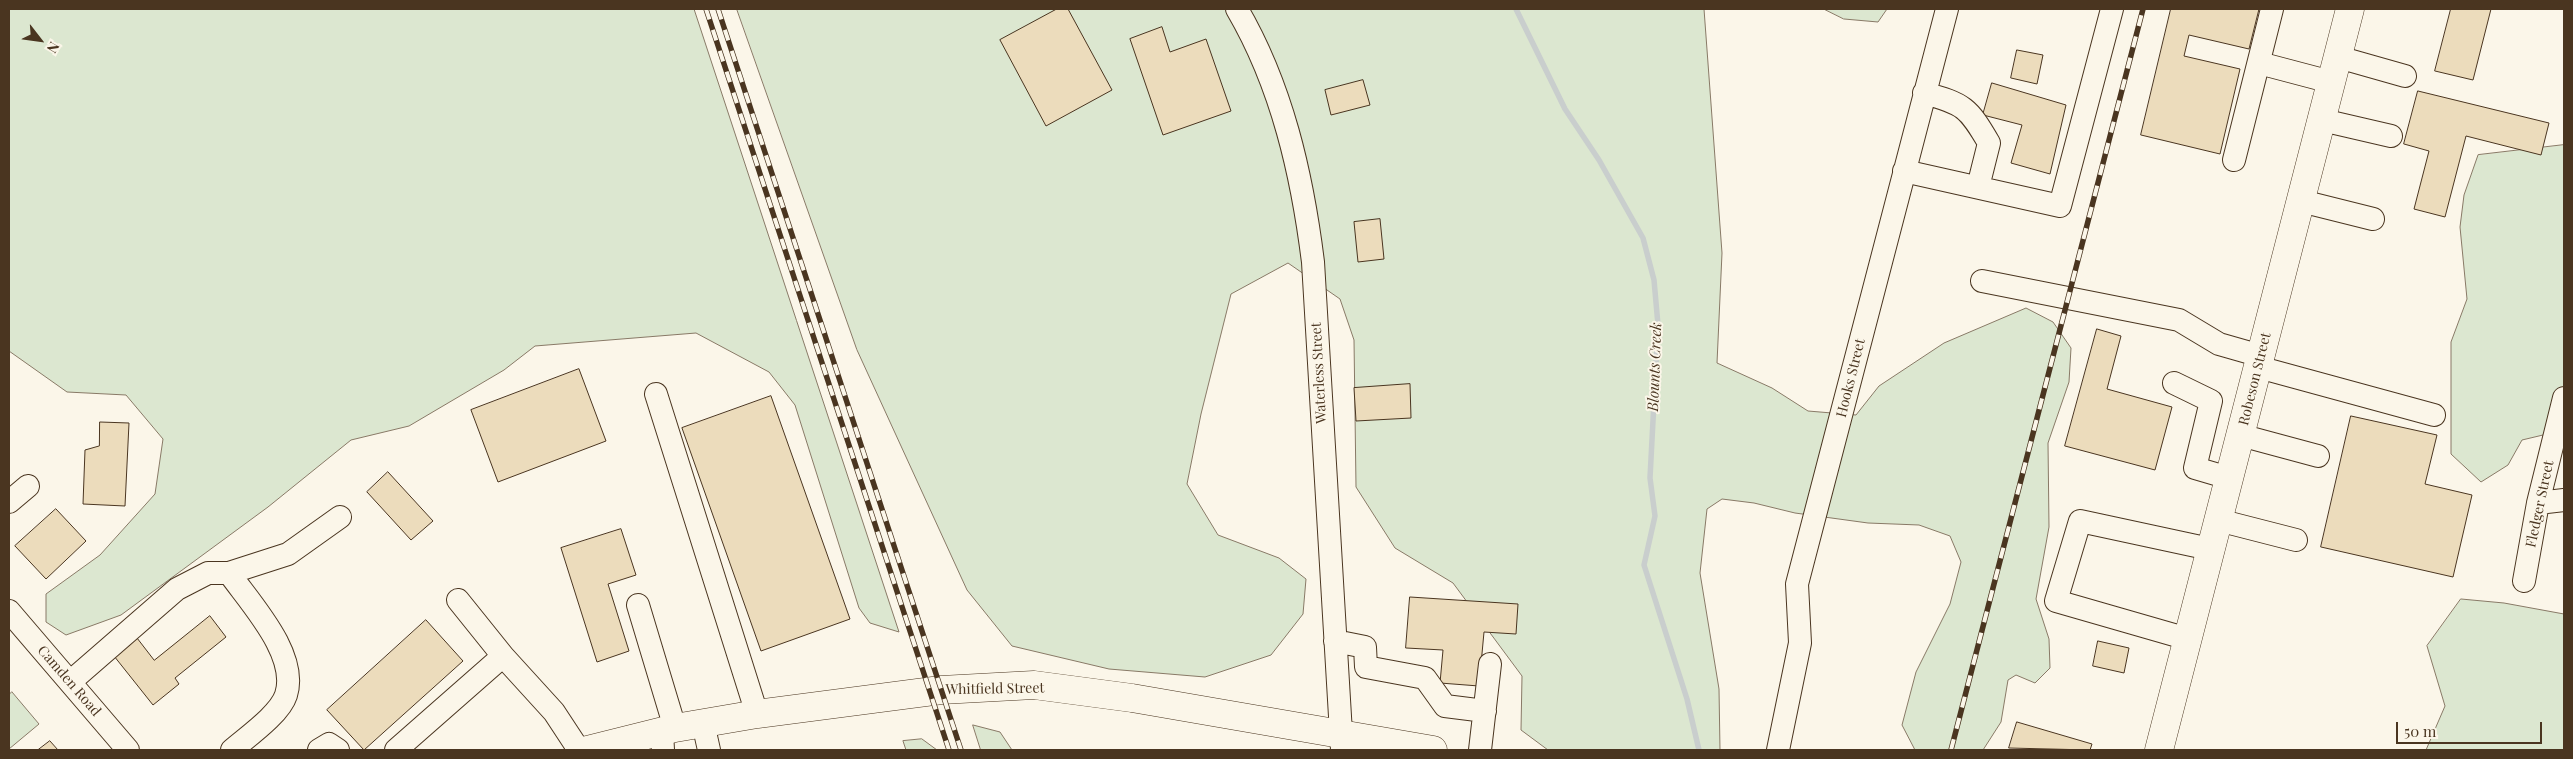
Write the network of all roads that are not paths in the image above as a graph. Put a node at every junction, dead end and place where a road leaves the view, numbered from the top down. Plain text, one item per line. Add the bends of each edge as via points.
1 (1237, 9) edge
2 (1947, 9) edge
3 (2112, 9) edge
4 (2272, 9) edge
5 (2350, 9) edge
6 (2258, 63) junction
7 (2335, 69) junction
8 (2405, 76) dead end
9 (1924, 93) junction
10 (2322, 120) junction
11 (2392, 136) dead end
12 (2234, 160) dead end
13 (1904, 171) junction
14 (1978, 187) junction
15 (2301, 201) junction
16 (2373, 219) dead end
17 (1982, 281) dead end
18 (2259, 362) junction
19 (2174, 383) dead end
20 (656, 394) dead end
21 (2564, 398) edge
22 (2434, 415) dead end
23 (2240, 435) junction
24 (2318, 456) dead end
25 (2229, 478) junction
26 (28, 486) dead end
27 (2564, 500) edge
28 (9, 502) edge
29 (2538, 503) junction
30 (340, 516) dead end
31 (2218, 520) junction
32 (2296, 540) dead end
33 (2210, 549) junction
34 (230, 573) junction
35 (2524, 581) dead end
36 (458, 600) dead end
37 (638, 605) dead end
38 (9, 611) edge
39 (2188, 639) junction
40 (1335, 641) junction
41 (503, 656) junction
42 (1490, 664) dead end
43 (70, 682) junction
44 (1485, 711) junction
45 (757, 714) junction
46 (704, 723) junction
47 (667, 736) edge
48 (1342, 742) edge
49 (128, 750) edge
50 (232, 750) edge
51 (319, 750) edge
52 (338, 750) edge
53 (396, 750) edge
54 (579, 750) edge
55 (587, 750) edge
56 (709, 750) edge
57 (1433, 750) edge
58 (1480, 750) edge
59 (1778, 750) edge
60 (2160, 750) edge

1 - 40 street, Waterless Street via 1264,64 1281,110 1306,209 1314,262
2 - 9 street, Hooks Street
3 - 14 street via 2060,206
4 - 6 street
5 - 7 main road, Robeson Street
6 - 7 street
6 - 12 street
7 - 8 street
7 - 10 main road, Robeson Street
9 - 13 street, Hooks Street
9 - 14 street via 1955,102 1979,126 1989,144
10 - 11 street
10 - 15 main road, Robeson Street
13 - 14 street
13 - 59 street, Hooks Street via 1797,584 1800,643
15 - 16 street
15 - 18 main road, Robeson Street
17 - 18 street via 2178,320
18 - 22 street
18 - 23 main road, Robeson Street
19 - 25 street via 2211,401 2196,468
20 - 45 street
21 - 29 street, Fledger Street
23 - 24 street
23 - 25 main road, Robeson Street
25 - 31 main road, Robeson Street
26 - 28 street
27 - 29 street
29 - 35 street, Fledger Street
30 - 34 street via 288,554
31 - 32 street
31 - 33 main road, Robeson Street
33 - 39 main road, Robeson Street
33 - 39 street via 2080,521 2056,601
34 - 43 street via 208,574 177,589
34 - 50 street via 283,650 288,677 286,696 275,712
36 - 41 street
37 - 47 street
38 - 43 street, Camden Road
39 - 60 main road, Robeson Street
40 - 44 street via 1365,647 1366,667 1425,678 1445,706
40 - 48 street, Waterless Street
41 - 53 street
41 - 54 street via 554,712
42 - 44 street
43 - 49 street, Camden Road
44 - 58 street
45 - 46 main road, Whitfield Street
45 - 48 main road, Whitfield Street via 941,690 1034,685 1132,698
46 - 47 main road, Whitfield Street
46 - 56 street
47 - 55 main road, Whitfield Street
48 - 57 main road, Whitfield Street
51 - 52 street via 329,744

